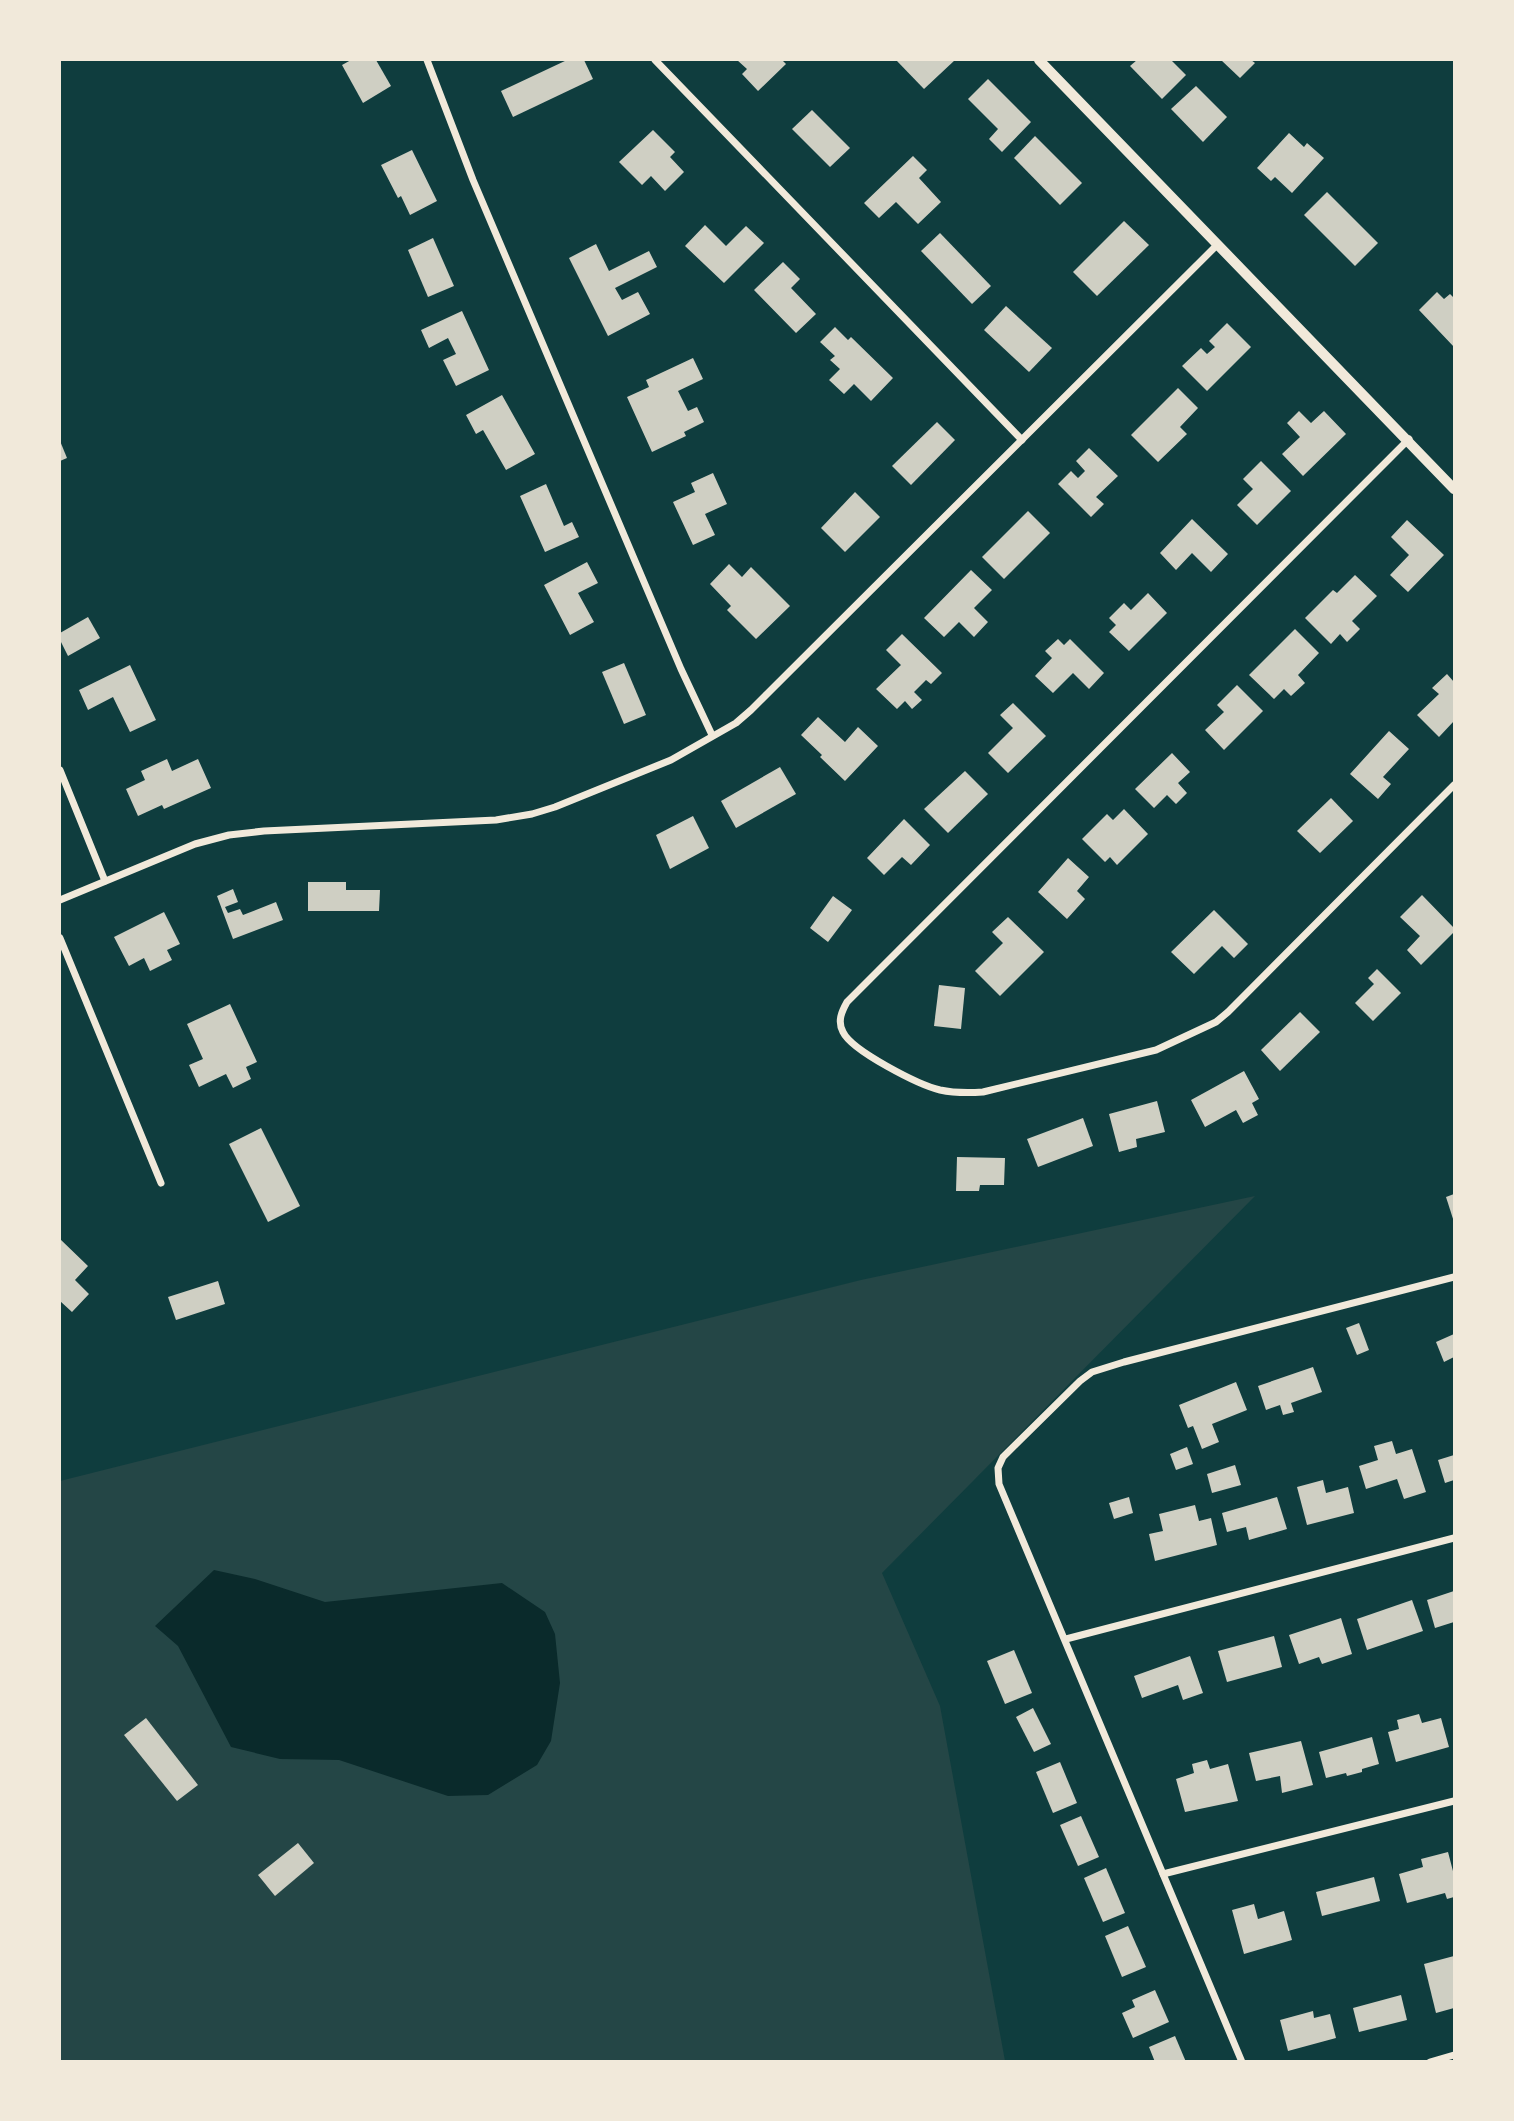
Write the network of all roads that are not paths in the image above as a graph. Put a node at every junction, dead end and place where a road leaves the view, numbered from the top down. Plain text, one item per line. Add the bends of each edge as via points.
1 (427, 60) edge
2 (655, 60) edge
3 (1039, 60) edge
4 (1218, 244) junction
5 (1409, 439) junction
6 (1022, 440) junction
7 (1454, 489) edge
8 (712, 734) junction
9 (60, 770) edge
10 (1454, 785) edge
11 (105, 881) junction
12 (60, 900) edge
13 (60, 938) edge
14 (161, 1183) dead end
15 (1454, 1277) edge
16 (1454, 1538) edge
17 (1066, 1639) junction
18 (1454, 1801) edge
19 (1163, 1874) junction
20 (1454, 2055) edge
21 (1242, 2062) edge
22 (1430, 2062) edge

1 - 8 street via 473,180
2 - 6 street
3 - 4 street
4 - 5 street
4 - 6 street
5 - 7 street
5 - 10 street via 847,1002 841,1012 842,1031 848,1041 892,1069 929,1087 962,1093 984,1092 1156,1050 1228,1012
6 - 8 street via 751,710
8 - 11 street via 671,760 532,814 229,835
9 - 11 street
11 - 12 street
13 - 14 street
15 - 17 street via 1100,1369 1080,1381 1003,1457 997,1476
16 - 17 street
17 - 19 street
18 - 19 street
19 - 21 street
20 - 22 street

